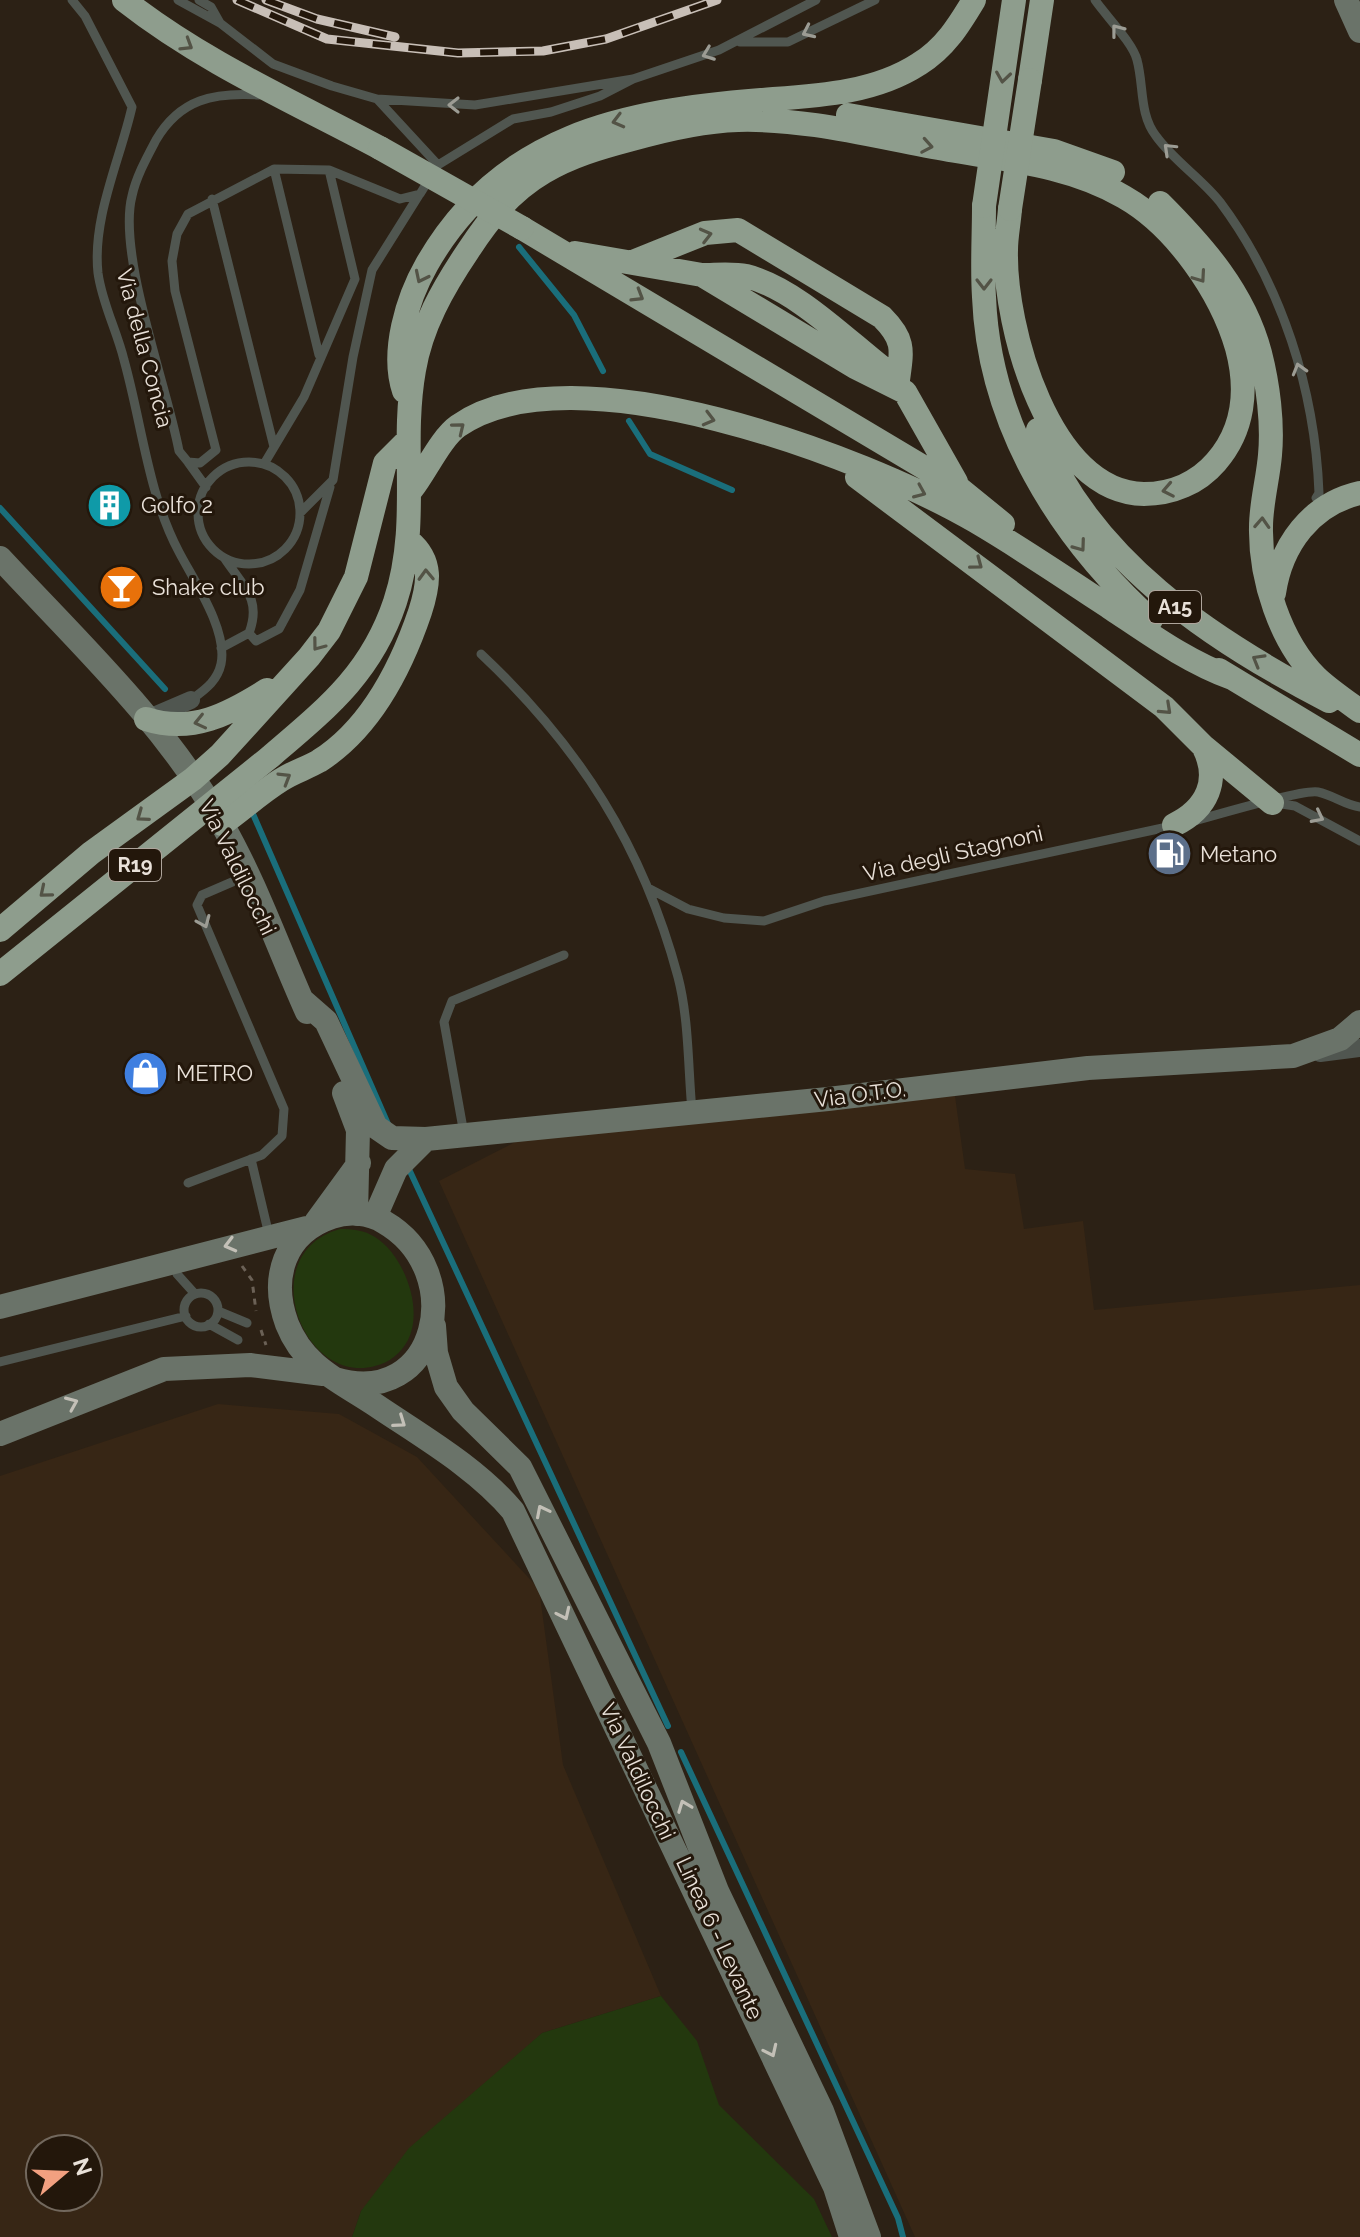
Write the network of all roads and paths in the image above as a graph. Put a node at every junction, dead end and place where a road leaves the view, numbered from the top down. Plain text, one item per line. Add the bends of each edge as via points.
1 (72, 0) edge
2 (124, 0) edge
3 (178, 0) edge
4 (199, 0) edge
5 (816, 0) edge
6 (875, 0) edge
7 (974, 0) edge
8 (1014, 0) edge
9 (1042, 0) edge
10 (1095, 0) edge
11 (1346, 0) edge
12 (220, 23) junction
13 (1360, 31) edge
14 (736, 42) junction
15 (633, 79) junction
16 (275, 95) junction
17 (377, 99) junction
18 (739, 120) junction
19 (438, 165) junction
20 (274, 169) junction
21 (329, 170) junction
22 (420, 194) junction
23 (212, 199) junction
24 (561, 251) junction
25 (1005, 251) junction
26 (633, 262) junction
27 (672, 269) junction
28 (702, 275) junction
29 (319, 355) junction
30 (906, 394) junction
31 (410, 409) junction
32 (408, 440) junction
33 (795, 445) junction
34 (274, 447) junction
35 (216, 450) junction
36 (188, 462) junction
37 (264, 464) junction
38 (226, 468) junction
39 (333, 480) junction
40 (206, 487) junction
41 (412, 489) junction
42 (960, 489) junction
43 (1350, 490) edge
44 (1318, 504) junction
45 (300, 513) junction
46 (409, 541) junction
47 (223, 557) junction
48 (0, 558) edge
49 (1067, 579) junction
50 (1273, 599) junction
51 (249, 633) junction
52 (221, 648) junction
53 (481, 654) dead end
54 (293, 674) junction
55 (1232, 678) junction
56 (1327, 694) junction
57 (191, 700) joint
58 (1360, 714) edge
59 (146, 719) junction
60 (1203, 746) junction
61 (1360, 755) edge
62 (193, 779) junction
63 (1272, 803) junction
64 (1360, 807) edge
65 (222, 824) junction
66 (1174, 825) junction
67 (1360, 841) edge
68 (246, 876) junction
69 (648, 888) junction
70 (0, 930) edge
71 (564, 955) dead end
72 (0, 974) edge
73 (302, 1000) junction
74 (1360, 1022) edge
75 (1360, 1048) edge
76 (1293, 1056) junction
77 (692, 1111) junction
78 (376, 1127) joint
79 (464, 1134) junction
80 (426, 1139) junction
81 (251, 1159) junction
82 (359, 1163) junction
83 (188, 1183) dead end
84 (365, 1215) junction
85 (311, 1225) junction
86 (269, 1235) junction
87 (228, 1245) junction
88 (172, 1261) junction
89 (195, 1294) junction
90 (0, 1307) edge
91 (218, 1311) junction
92 (186, 1316) junction
93 (247, 1323) dead end
94 (209, 1324) junction
95 (434, 1324) junction
96 (238, 1340) dead end
97 (0, 1362) edge
98 (268, 1366) junction
99 (329, 1376) junction
100 (0, 1434) edge
101 (851, 2237) edge
102 (869, 2237) edge

1 - 52 lane, Via della Concia via 132,107 100,222 98,272 143,429 157,501 206,599
2 -> 16 highway via 160,28
3 - 12 lane
4 - 12 lane via 211,7
5 - 14 lane
6 -> 14 lane via 788,42
7 -> 31 highway via 947,42 920,64 869,86 626,119 547,147 499,178 450,225 416,283 397,370
8 -> 55 highway, A15 / A15, bridge via 984,206 984,300 993,369 1037,481 1088,558 1162,631
9 - 25 highway, A15, bridge
44 -> 10 lane via 1317,445 1304,388 1288,330 1258,261 1218,200 1156,137 1147,121 1135,53
11 - 13 street
12 - 17 lane via 273,64
14 -> 15 lane
15 -> 17 lane via 475,105
15 - 19 lane via 600,96 513,119
16 - 24 highway, bridge
16 - 36 lane via 201,98 169,119 131,197 130,248 179,451
17 - 19 lane
18 -> 25 highway via 808,125 1048,168 1095,181 1129,199 1181,250 1218,303 1232,334 1244,394 1239,424 1211,469 1185,486 1138,494 1103,483 1068,454 1029,373
18 - 31 highway via 602,147 520,188 500,206 439,294 414,367
50 -> 18 highway via 1263,566 1261,527 1271,452 1260,351 1243,307 1205,248 1159,203 1110,170 1054,151 842,114 765,111
19 - 22 lane
20 - 21 lane
20 - 23 lane
20 - 29 lane
21 - 22 lane via 400,199
21 - 29 lane via 355,279
22 - 39 lane via 372,270
23 - 34 lane
23 - 35 lane via 188,214 172,261
24 - 26 highway
24 -> 42 highway
56 -> 25 highway, A15 / A15 via 1220,638 1174,606 1133,570 1060,475 1032,416 1016,359
26 - 27 highway
26 -> 30 highway via 705,233 738,230 897,331
27 - 28 highway
27 - 30 highway via 853,379
28 - 30 highway
28 - 30 highway via 745,276 773,287 841,332
29 - 34 lane via 304,397
30 - 42 highway
31 - 32 highway
32 - 41 highway
32 -> 54 highway via 385,463 347,596 329,631
41 -> 33 highway via 449,435 466,421 493,409 550,397 615,399 706,417
33 -> 49 highway via 930,496
33 -> 60 highway via 863,481 1072,634 1164,707
34 - 37 lane
35 - 36 lane via 200,463
35 - 38 lane
36 - 40 lane
37 - 38 lane via 248,461
37 - 45 lane via 292,484
38 - 40 lane
39 - 45 lane
39 - 51 lane via 300,590 279,629 256,641
40 - 47 lane via 198,516 210,546
41 - 46 highway, R19
42 - 49 highway
43 - 44 highway
44 - 50 highway via 1281,561
45 - 47 lane via 296,535 272,559 238,563
65 -> 46 highway via 280,780 320,760 379,700 408,648 427,591 428,566 421,550
46 - 72 highway, R19, bridge via 395,602 359,676 270,757
47 - 51 lane via 254,601 256,615
48 - 59 street, Via Valdilocchi
49 - 55 highway via 1198,666
50 - 56 highway via 1291,644
51 - 52 lane
52 - 57 lane via 214,682
53 - 69 lane via 523,694 585,769 617,819
54 -> 59 highway via 216,718 180,727
54 - 62 highway
55 - 61 highway, A15 / A15
56 - 58 highway, A15 / A15
57 - 59 street
59 - 62 street, Via Valdilocchi
60 - 63 highway
60 - 66 highway via 1213,777 1208,796 1195,815
62 - 65 street, Via Valdilocchi
62 -> 70 highway via 91,853
63 - 64 lane, Via degli Stagnoni via 1303,791
63 - 66 lane, Via degli Stagnoni
63 -> 67 lane via 1295,806
65 - 68 street, Via Valdilocchi
66 - 69 lane, Via degli Stagnoni via 824,901 764,921 688,909
68 - 73 street, Via Valdilocchi
68 -> 81 lane via 202,895 197,905 284,1109 282,1136
69 - 77 lane via 678,980
71 - 79 lane via 452,1001 444,1022
73 - 78 street, Via Valdilocchi via 326,1021
73 - 82 street via 358,1130
74 - 76 street, Via O.T.O. via 1340,1039
75 - 76 street, Via O.T.O.
76 - 77 street, Via O.T.O. via 1088,1068
77 - 79 street, Via O.T.O.
78 - 80 street, Via O.T.O. via 392,1138
79 - 80 street, Via O.T.O.
80 - 84 street via 396,1169
81 - 83 lane
81 - 86 lane
82 - 84 street
82 - 85 street
84 - 85 street
84 - 95 street via 397,1229 415,1247 428,1270
85 - 86 street
85 - 99 street via 289,1248 280,1293 294,1339
86 -> 87 street
87 - 88 street
87 - 98 path via 252,1280
88 - 89 lane
88 - 90 street
89 - 91 lane via 211,1296
89 - 92 lane via 185,1306
91 - 93 lane
91 - 94 lane
92 - 94 lane via 198,1326
92 - 97 lane
94 - 96 lane
95 - 99 street via 416,1357 392,1375 365,1383
102 -> 95 street, Via Valdilocchi via 822,2111 717,1891 659,1743 520,1467 446,1387
98 - 99 street
100 -> 98 street via 164,1369
99 -> 101 street, Via Valdilocchi via 487,1483 513,1511 835,2187

